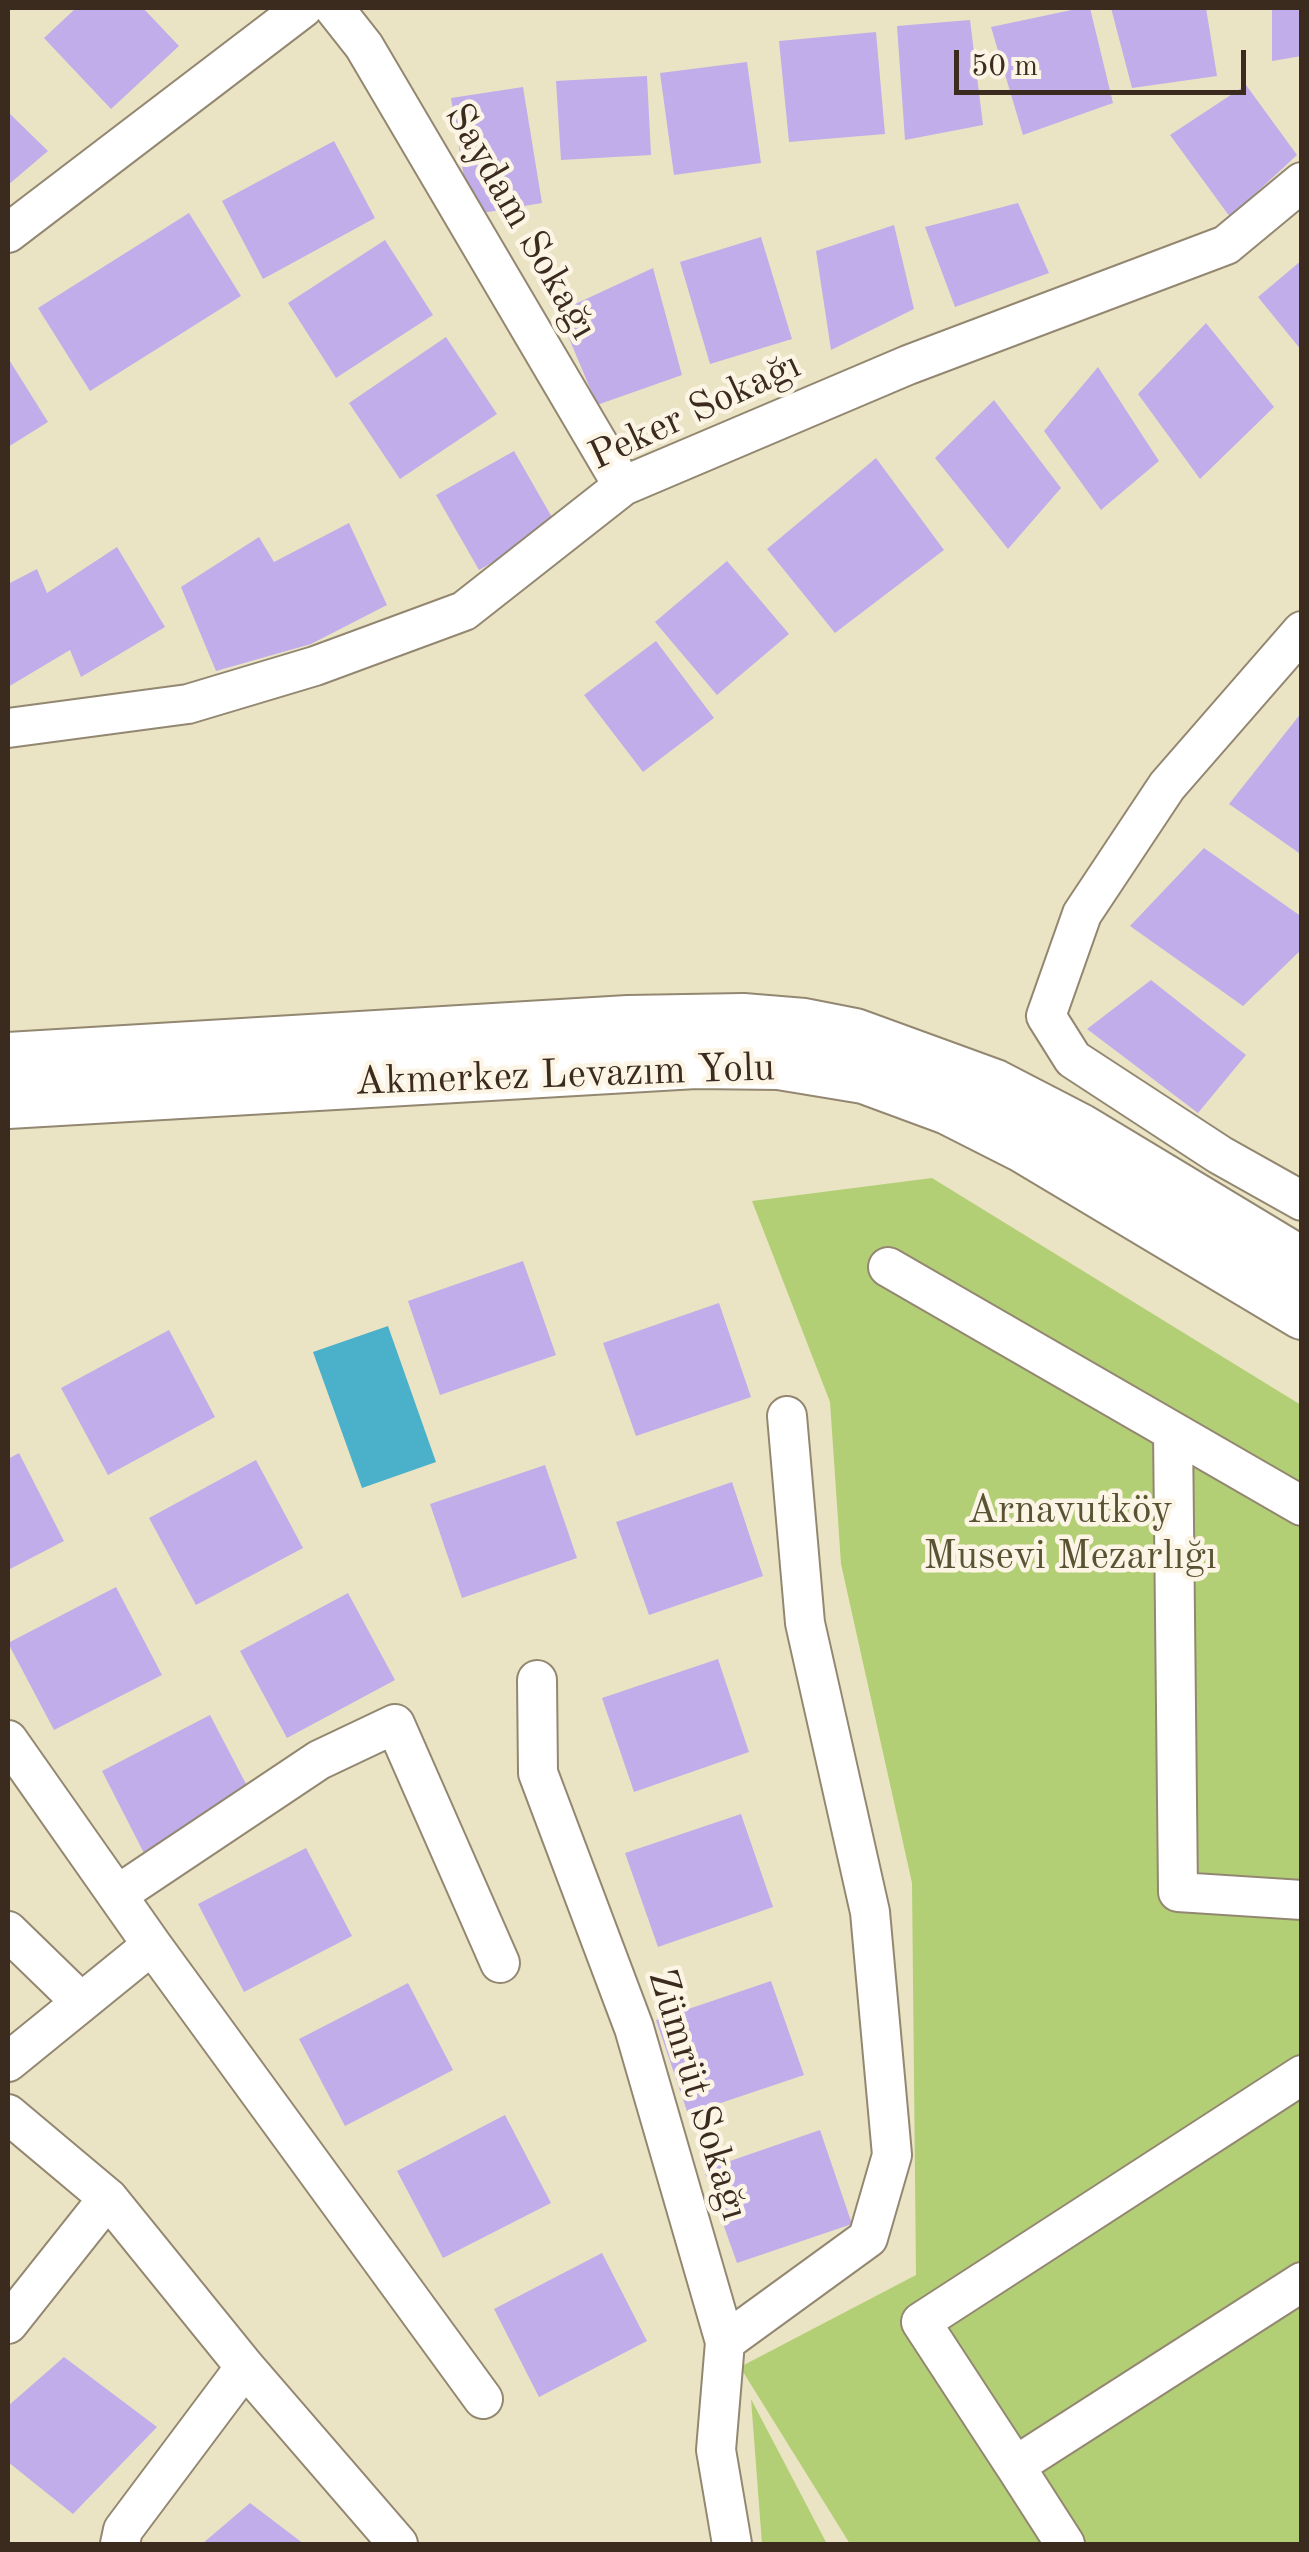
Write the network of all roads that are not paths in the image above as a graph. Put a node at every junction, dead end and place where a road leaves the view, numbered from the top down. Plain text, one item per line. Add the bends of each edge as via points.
1 (303, 8) edge
2 (334, 8) edge
3 (1302, 182) edge
4 (8, 233) edge
5 (623, 486) junction
6 (1302, 631) edge
7 (8, 728) edge
8 (8, 1057) edge
9 (8, 1104) edge
10 (1302, 1201) edge
11 (1302, 1262) edge
12 (888, 1267) dead end
13 (1302, 1315) edge
14 (787, 1416) dead end
15 (1173, 1432) junction
16 (1302, 1506) edge
17 (537, 1680) dead end
18 (8, 1740) edge
19 (117, 1895) junction
20 (1302, 1900) edge
21 (8, 1930) edge
22 (152, 1944) junction
23 (500, 1963) dead end
24 (81, 2002) junction
25 (8, 2062) edge
26 (1302, 2075) edge
27 (8, 2114) edge
28 (108, 2198) junction
29 (1302, 2282) edge
30 (8, 2324) edge
31 (725, 2342) junction
32 (245, 2367) junction
33 (483, 2399) dead end
34 (1015, 2466) junction
35 (394, 2543) edge
36 (120, 2544) edge
37 (732, 2544) edge
38 (1065, 2544) edge

1 - 4 street
2 - 5 street, Saydam Sokağı via 364,46
3 - 5 street, Peker Sokağı via 1226,245 908,365
5 - 7 street, Peker Sokağı via 464,610 188,704
6 - 10 street via 1167,786 1082,914 1046,1016 1073,1059
8 - 11 main road, Akmerkez Levazım Yolu via 628,1020 804,1023 854,1033 995,1084
9 - 13 main road, Akmerkez Levazım Yolu via 696,1064 779,1065 864,1079 948,1110
12 - 15 street
14 - 31 street via 805,1623 870,1912 892,2155 868,2238
15 - 16 street
15 - 20 street via 1178,1892
17 - 31 street, Zümrüt Sokağı via 538,1773 634,2028
18 - 19 street
19 - 22 street
19 - 23 street via 320,1760 395,1724
21 - 24 street
22 - 24 street
22 - 33 street
24 - 25 street
26 - 34 street via 921,2322
27 - 28 street
28 - 30 street
28 - 32 street
29 - 34 street
31 - 37 street, Zümrüt Sokağı via 716,2450
32 - 35 street
32 - 36 street
34 - 38 street

